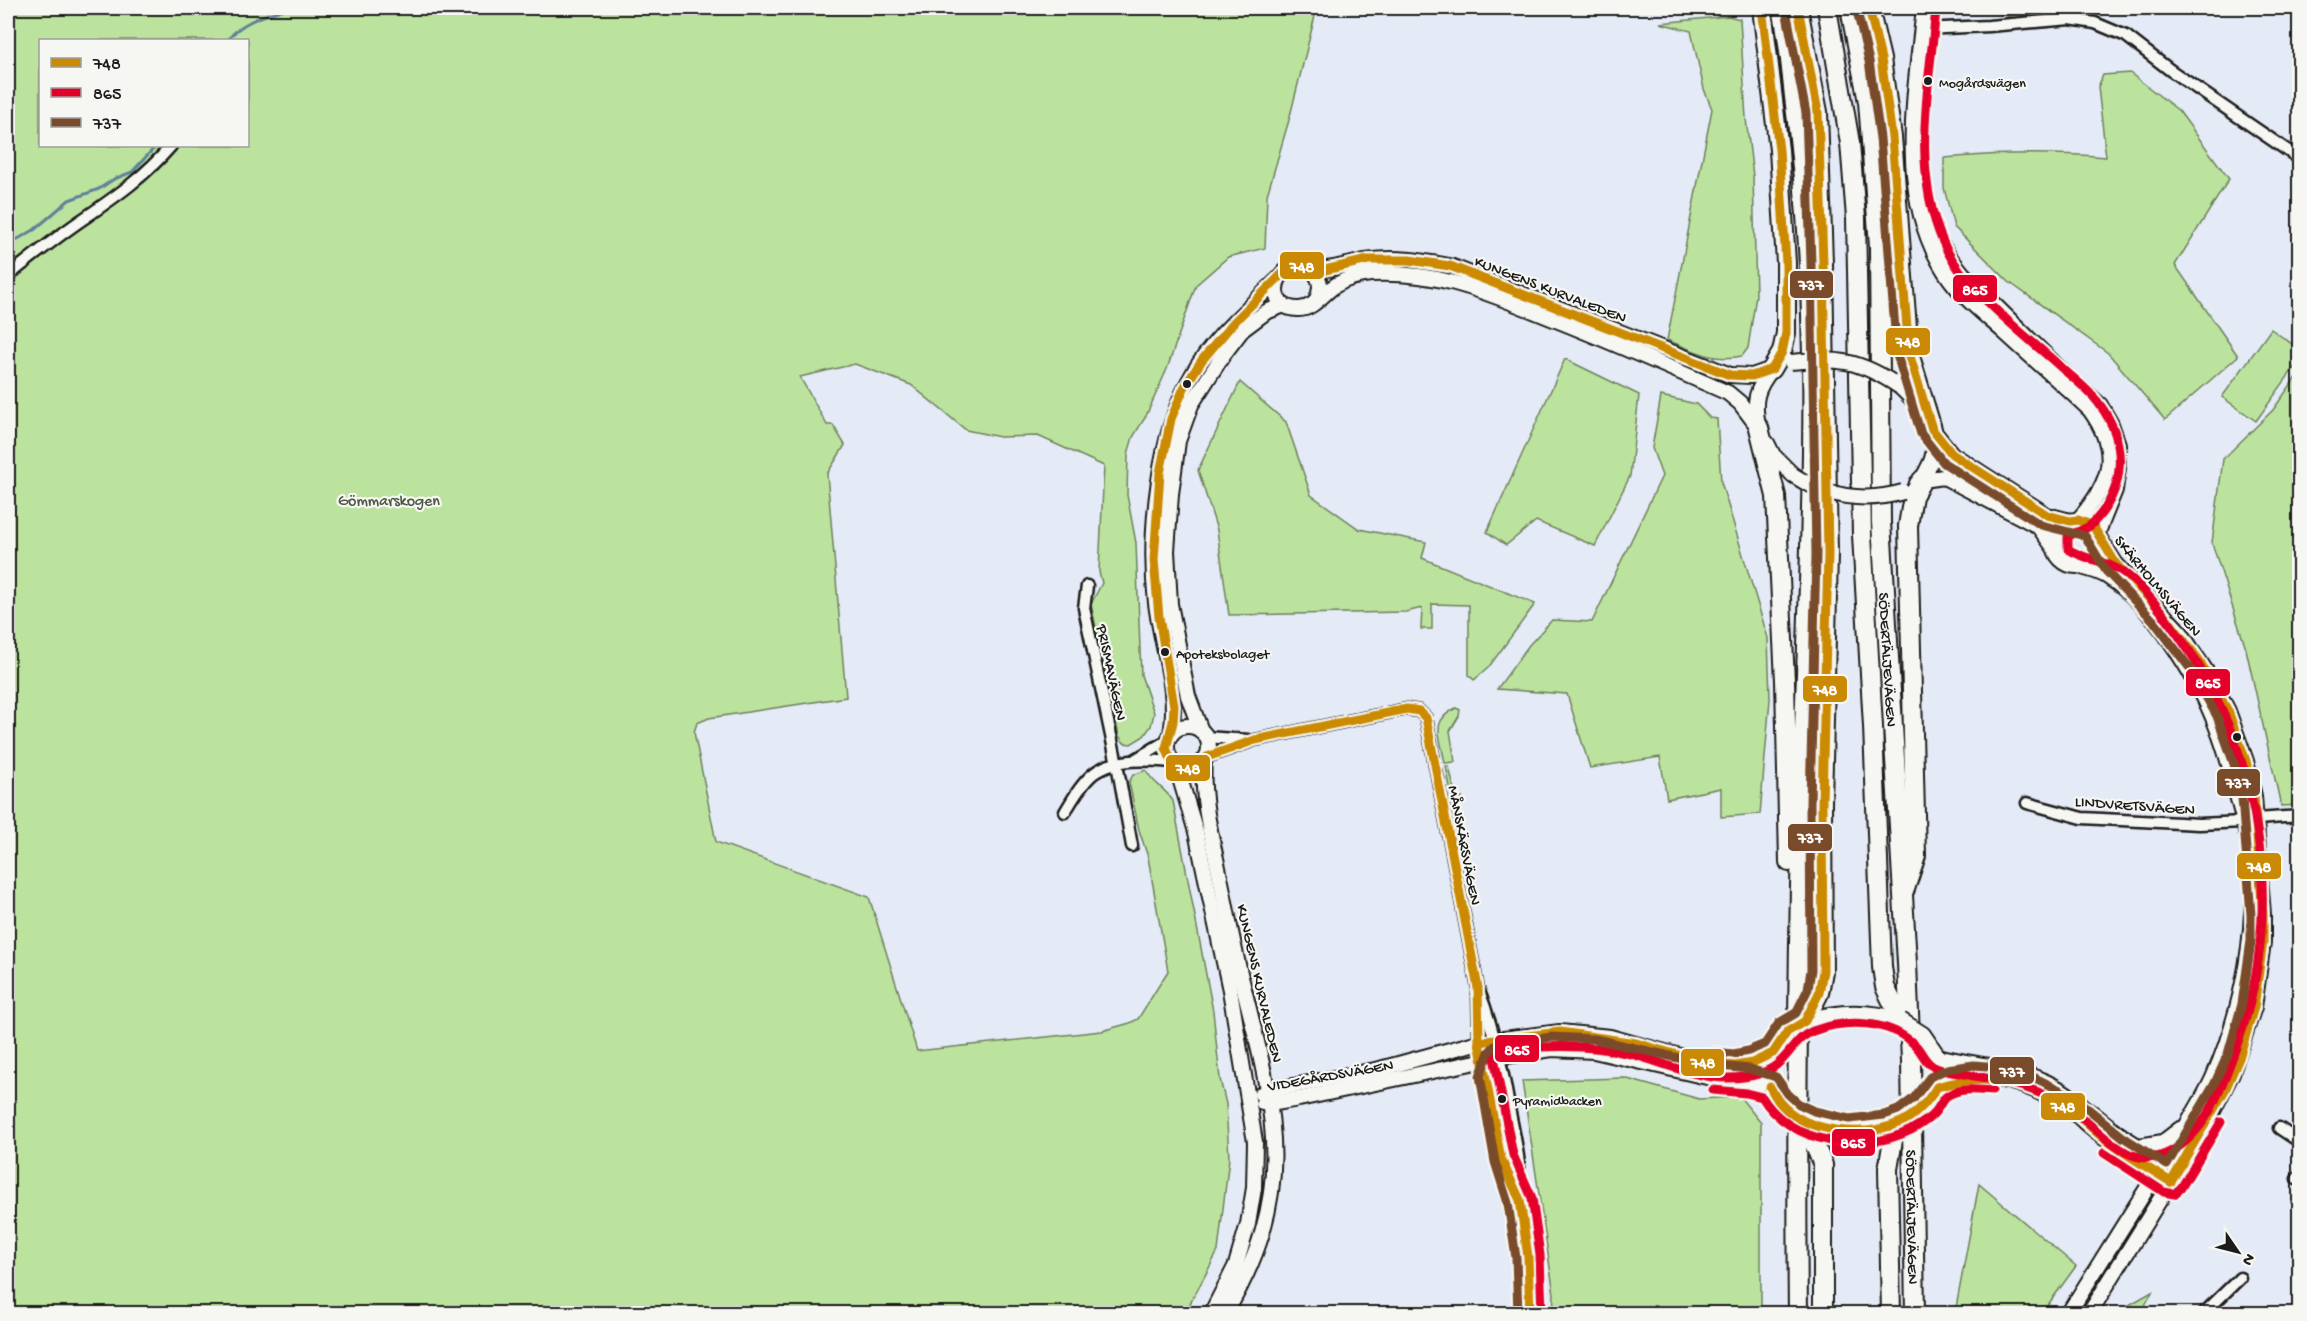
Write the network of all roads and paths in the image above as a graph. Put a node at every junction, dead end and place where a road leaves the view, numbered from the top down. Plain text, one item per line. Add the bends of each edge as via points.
1 (1762, 8) edge
2 (1782, 8) edge
3 (1798, 8) edge
4 (1827, 8) edge
5 (1850, 8) edge
6 (1869, 8) edge
7 (1924, 8) edge
8 (1922, 29) junction
9 (170, 147) edge
10 (2300, 159) edge
11 (1922, 214) junction
12 (1311, 269) junction
13 (8, 276) edge
14 (1276, 281) junction
15 (1316, 301) junction
16 (1284, 305) junction
17 (1772, 369) junction
18 (1759, 428) junction
19 (1932, 429) junction
20 (1922, 480) junction
21 (2074, 520) junction
22 (2099, 535) junction
23 (2055, 549) junction
24 (2078, 566) junction
25 (1087, 586) dead end
26 (1204, 734) junction
27 (1169, 737) junction
28 (1255, 740) junction
29 (1206, 758) junction
30 (1136, 760) junction
31 (1118, 764) junction
32 (1174, 764) junction
33 (2027, 803) dead end
34 (1065, 812) dead end
35 (2300, 816) edge
36 (2250, 821) junction
37 (1132, 846) dead end
38 (1902, 900) junction
39 (1478, 988) junction
40 (1799, 998) junction
41 (1901, 1020) junction
42 (1805, 1021) junction
43 (1496, 1039) junction
44 (1479, 1042) junction
45 (1769, 1055) junction
46 (1938, 1056) junction
47 (1500, 1057) junction
48 (1482, 1061) junction
49 (1768, 1086) junction
50 (1937, 1087) junction
51 (1269, 1097) junction
52 (1249, 1101) junction
53 (2196, 1111) junction
54 (1805, 1121) junction
55 (1901, 1122) junction
56 (2279, 1128) dead end
57 (2300, 1142) edge
58 (2139, 1146) junction
59 (2164, 1161) junction
60 (2178, 1169) junction
61 (2156, 1173) junction
62 (2300, 1175) edge
63 (2300, 1181) edge
64 (2171, 1182) junction
65 (1520, 1200) junction
66 (2240, 1278) dead end
67 (1824, 1306) edge
68 (1211, 1314) edge
69 (1225, 1314) edge
70 (1530, 1314) edge
71 (1798, 1314) edge
72 (1891, 1314) edge
73 (1915, 1314) edge
74 (2068, 1314) edge
75 (2089, 1314) edge
76 (2203, 1314) edge

1 - 17 highway via 1779,150 1786,263 1786,333 1782,352
2 - 40 highway via 1802,162 1810,272 1810,544
3 - 42 highway via 1818,112 1828,554 1823,971 1819,993
4 - 41 highway via 1850,143 1856,218 1862,536 1882,967
5 - 38 highway, SÖDERTÄLJEVÄGEN via 1868,102 1880,245 1881,522
6 - 19 highway via 1892,137 1909,353
7 - 8 street
8 - 10 street via 2070,19 2095,23 2126,36
8 - 11 street via 1912,141 1914,184
9 - 13 street via 121,194
11 - 21 street via 1933,251 1950,279 2090,410 2101,427 2107,450 2107,476 2098,495
11 - 22 street via 1963,274 2100,405 2111,424 2118,444 2118,469
12 - 14 street via 1304,265 1287,267
12 - 15 street via 1321,287
12 - 17 street, KUNGENS KURVALEDEN via 1393,259 1450,266 1730,375 1752,376
14 - 16 street via 1277,296
14 - 27 street via 1235,319 1194,371 1177,403 1166,438 1154,546 1156,602 1174,711
15 - 16 street via 1303,309
15 - 18 street, KUNGENS KURVALEDEN via 1336,285 1369,274 1443,279 1472,286 1621,345 1728,393
16 - 26 street via 1266,312 1242,330 1191,405 1178,441 1167,551 1170,604 1188,696
17 - 18 street via 1755,400
17 - 19 street, bridge via 1818,359 1873,369 1900,387
18 - 20 street, bridge via 1773,455 1793,475 1815,488 1857,498 1888,496
18 - 40 highway via 1776,496 1791,938
19 - 20 street via 1933,460
19 - 21 street via 1952,454 2047,515
20 - 23 street via 1944,477 2038,526
20 - 38 highway via 1913,496 1908,526 1916,856
21 - 22 street via 2086,521
21 - 23 street via 2057,531
22 - 24 street via 2095,557
22 - 36 street, SKÄRHOLMSVÄGEN via 2116,564 2181,633 2215,685 2240,743 2254,796
23 - 24 street via 2062,561
24 - 36 street, SKÄRHOLMSVÄGEN via 2106,575 2118,584 2150,616 2180,657 2217,727
25 - 31 street, PRISMAVÄGEN via 1084,608
26 - 27 street via 1188,726
26 - 28 street
26 - 29 street via 1209,750
27 - 30 street
27 - 32 street via 1167,753
28 - 29 street
28 - 39 street, MÅNSKÄRSVÄGEN via 1407,709 1419,711 1428,723
29 - 32 street via 1192,768
29 - 51 street, KUNGENS KURVALEDEN via 1203,794 1210,832
30 - 31 street
30 - 32 street
31 - 34 street via 1095,772
31 - 37 street, PRISMAVÄGEN
32 - 52 street, KUNGENS KURVALEDEN via 1196,832 1236,1018
33 - 36 street, LINDVRETSVÄGEN via 2082,818 2199,824
35 - 36 street, LINDVRETSVÄGEN
36 - 53 street, SKÄRHOLMSVÄGEN via 2251,920 2243,978 2225,1046
36 - 60 street, SKÄRHOLMSVÄGEN via 2263,915 2254,1007 2225,1090
38 - 73 highway, SÖDERTÄLJEVÄGEN via 1911,1061
39 - 43 street, MÅNSKÄRSVÄGEN
39 - 44 street, MÅNSKÄRSVÄGEN
40 - 71 highway
41 - 42 street via 1853,1012
41 - 46 street, bridge via 1923,1034
42 - 45 street, bridge via 1787,1032
43 - 44 street, VIDEGÅRDSVÄGEN
43 - 45 street, VIDEGÅRDSVÄGEN via 1560,1032 1585,1034 1722,1066 1752,1063
43 - 47 street, MÅNSKÄRSVÄGEN
44 - 48 street, MÅNSKÄRSVÄGEN
44 - 51 street, VIDEGÅRDSVÄGEN
45 - 49 street
46 - 50 street
46 - 58 street via 2001,1067 2045,1081 2065,1091
47 - 48 street, VIDEGÅRDSVÄGEN
47 - 49 street, VIDEGÅRDSVÄGEN via 1552,1049 1594,1051 1707,1077
47 - 65 street, MÅNSKÄRSVÄGEN via 1519,1162
48 - 51 street, VIDEGÅRDSVÄGEN
48 - 65 street, MÅNSKÄRSVÄGEN via 1501,1159
49 - 54 street, bridge via 1778,1100
50 - 55 street, bridge via 1926,1104
50 - 61 street via 1972,1077 2025,1086 2076,1114
51 - 52 street, VIDEGÅRDSVÄGEN
51 - 69 street, KUNGENS KURVALEDEN via 1275,1144 1266,1223 1250,1270
52 - 68 street, KUNGENS KURVALEDEN via 1255,1142 1252,1207 1236,1265
53 - 58 street via 2171,1137
53 - 59 street, SKÄRHOLMSVÄGEN
54 - 55 street, bridge via 1827,1128 1857,1130
54 - 67 highway via 1823,1165
55 - 72 highway via 1888,1169
56 - 57 street
58 - 59 street
59 - 60 street
59 - 61 street, SKÄRHOLMSVÄGEN
60 - 64 street, SKÄRHOLMSVÄGEN
61 - 64 street
61 - 74 street, SKÄRHOLMSVÄGEN
62 - 63 street
64 - 75 street, SKÄRHOLMSVÄGEN
65 - 70 street, MÅNSKÄRSVÄGEN
66 - 76 street

